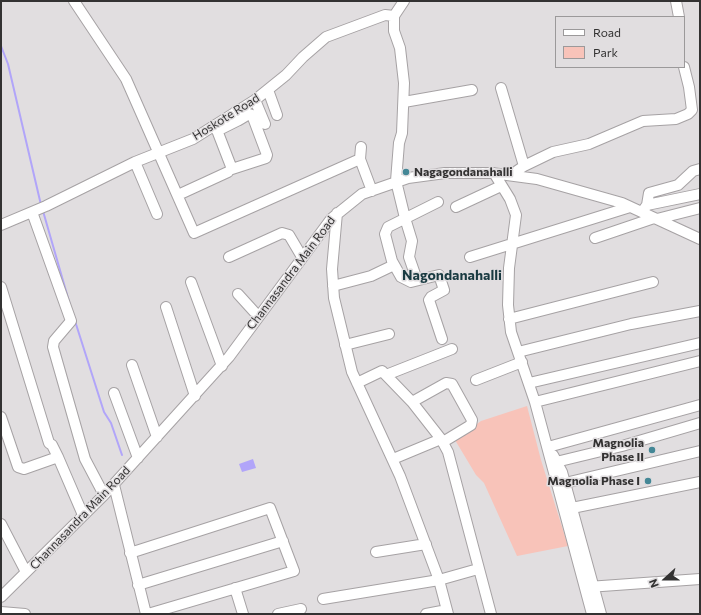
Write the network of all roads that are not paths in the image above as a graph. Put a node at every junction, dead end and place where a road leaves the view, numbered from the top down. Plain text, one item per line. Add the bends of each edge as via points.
1 (74, 1) edge
2 (404, 1) edge
3 (676, 1) edge
4 (394, 16) junction
5 (679, 16) edge
6 (684, 68) edge
7 (501, 88) dead end
8 (268, 90) junction
9 (472, 90) dead end
10 (695, 98) edge
11 (255, 100) junction
12 (404, 102) junction
13 (277, 115) dead end
14 (237, 116) junction
15 (265, 124) dead end
16 (216, 128) junction
17 (208, 137) dead end
18 (361, 147) dead end
19 (161, 155) junction
20 (360, 159) junction
21 (135, 162) junction
22 (524, 166) junction
23 (700, 169) edge
24 (228, 172) dead end
25 (494, 173) junction
26 (511, 175) junction
27 (396, 181) junction
28 (501, 186) junction
29 (372, 191) junction
30 (700, 194) edge
31 (178, 195) junction
32 (438, 202) dead end
33 (630, 206) junction
34 (456, 207) dead end
35 (700, 208) edge
36 (644, 209) junction
37 (32, 212) junction
38 (337, 213) junction
39 (157, 214) dead end
40 (404, 218) junction
41 (655, 218) junction
42 (1, 225) edge
43 (595, 238) dead end
44 (700, 239) edge
45 (513, 244) junction
46 (229, 257) dead end
47 (302, 257) junction
48 (470, 257) dead end
49 (394, 266) junction
50 (417, 280) junction
51 (191, 282) dead end
52 (653, 282) dead end
53 (333, 286) junction
54 (1, 287) edge
55 (238, 294) dead end
56 (166, 307) dead end
57 (700, 311) edge
58 (258, 316) junction
59 (510, 319) junction
60 (389, 334) dead end
61 (442, 339) dead end
62 (700, 343) edge
63 (345, 345) junction
64 (452, 349) dead end
65 (518, 352) junction
66 (700, 361) edge
67 (522, 362) junction
68 (132, 365) dead end
69 (222, 366) junction
70 (386, 375) junction
71 (476, 380) dead end
72 (529, 383) junction
73 (357, 384) junction
74 (114, 393) dead end
75 (195, 396) junction
76 (412, 402) junction
77 (535, 402) junction
78 (700, 405) edge
79 (1, 416) edge
80 (700, 423) edge
81 (157, 437) junction
82 (442, 441) junction
83 (548, 447) junction
84 (700, 450) edge
85 (700, 455) edge
86 (58, 457) junction
87 (138, 458) junction
88 (393, 459) junction
89 (556, 462) junction
90 (700, 482) edge
91 (565, 484) junction
92 (114, 485) junction
93 (104, 495) junction
94 (572, 508) junction
95 (84, 515) junction
96 (1, 524) edge
97 (283, 541) junction
98 (426, 544) junction
99 (376, 552) dead end
100 (130, 553) junction
101 (478, 569) junction
102 (26, 572) junction
103 (439, 580) junction
104 (700, 580) edge
105 (138, 585) junction
106 (589, 587) junction
107 (235, 588) junction
108 (1, 597) edge
109 (323, 599) dead end
110 (301, 609) dead end
111 (1, 612) edge
112 (447, 612) edge
113 (24, 614) edge
114 (147, 614) edge
115 (243, 614) edge
116 (278, 614) edge
117 (426, 614) edge
118 (491, 614) edge
119 (592, 614) edge
120 (601, 614) edge

1 - 19 street via 126,79
2 - 4 street
3 - 5 street
4 - 8 street, Hoskote Road via 385,15 326,37
4 - 12 street via 394,31 400,48
6 - 10 street
7 - 22 street
8 - 11 street, Hoskote Road
8 - 13 street
9 - 12 street
10 - 22 street via 692,110 676,119 643,121 589,144 553,152
11 - 14 street, Hoskote Road
11 - 15 street
12 - 27 street
14 - 16 street, Hoskote Road
14 - 16 street via 252,115 266,158 232,169
16 - 19 street, Hoskote Road
17 - 19 street
18 - 20 street
19 - 21 street, Hoskote Road
19 - 31 street
20 - 29 street
20 - 31 street via 194,233
21 - 37 street, Hoskote Road
21 - 39 street
22 - 26 street
23 - 36 street via 693,171 678,185 649,193
24 - 31 street
25 - 26 street, Channasandra Main Road
25 - 27 street, Channasandra Main Road via 445,173
25 - 28 street
26 - 33 street, Channasandra Main Road via 537,178
27 - 29 street, Channasandra Main Road
27 - 40 street
28 - 34 street
28 - 45 street via 510,199 516,215
29 - 38 street, Channasandra Main Road via 362,194
30 - 36 street
32 - 40 street
33 - 36 street, Channasandra Main Road
33 - 45 street
35 - 41 street
36 - 41 street, Channasandra Main Road
37 - 42 street, Hoskote Road
37 - 93 street via 71,321 54,341 53,347 85,459
38 - 47 street, Channasandra Main Road
38 - 53 street
40 - 49 street via 386,230
40 - 50 street via 412,242 409,259
41 - 43 street
41 - 44 street, Channasandra Main Road
45 - 48 street
45 - 59 street via 509,268
46 - 47 street via 282,233 289,235
47 - 58 street, Channasandra Main Road
49 - 50 street via 406,281
49 - 53 street via 371,276
50 - 61 street via 439,275 444,290 431,296 429,300
51 - 69 street
52 - 59 street
53 - 63 street
54 - 86 street via 50,443
55 - 58 street
56 - 75 street
57 - 65 street via 631,324
58 - 69 street, Channasandra Main Road
59 - 65 street via 511,332
60 - 63 street
62 - 72 street
63 - 73 street
64 - 70 street
65 - 67 street
66 - 77 street
67 - 71 street
67 - 72 street
68 - 81 street
69 - 75 street, Channasandra Main Road
70 - 73 street via 382,371
70 - 76 street
72 - 77 street
73 - 88 street
74 - 87 street
75 - 81 street, Channasandra Main Road
76 - 82 street
76 - 82 street via 446,383 452,384 472,420 471,425
77 - 83 street
78 - 83 street
79 - 86 street via 18,467 24,469
80 - 89 street
81 - 87 street, Channasandra Main Road
82 - 88 street
82 - 101 street via 448,452
83 - 89 street
83 - 106 street
84 - 91 street
85 - 91 street
86 - 95 street
87 - 92 street, Channasandra Main Road
88 - 98 street
89 - 91 street
90 - 94 street
91 - 94 street
92 - 93 street, Channasandra Main Road
92 - 100 street
93 - 95 street, Channasandra Main Road
94 - 106 street
95 - 102 street, Channasandra Main Road
96 - 102 street
97 - 100 street via 270,508
97 - 105 street
97 - 107 street via 294,571
98 - 99 street
98 - 103 street
100 - 105 street
101 - 103 street
101 - 118 street
102 - 108 street, Channasandra Main Road
103 - 109 street
103 - 112 street
104 - 106 street
105 - 114 street
106 - 119 street
106 - 120 street
107 - 114 street
107 - 115 street
110 - 116 street
111 - 113 street
112 - 117 street

